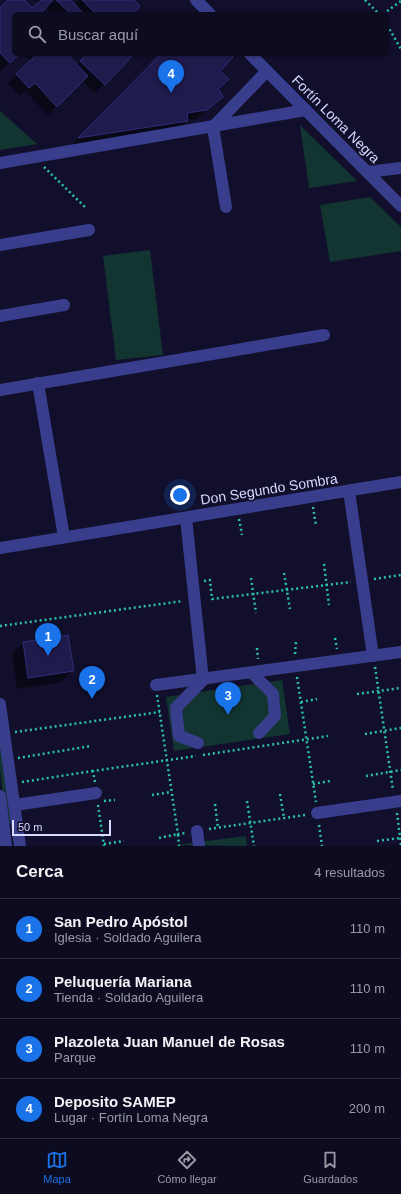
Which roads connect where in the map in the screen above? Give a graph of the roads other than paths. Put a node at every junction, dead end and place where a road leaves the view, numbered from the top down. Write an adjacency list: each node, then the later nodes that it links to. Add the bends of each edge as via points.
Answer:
1 (196, 0): 2 (street)
2 (208, 12)
3 (252, 56): 4 (street, Fortín Loma Negra)
4 (267, 71): 5 (street, Fortín Loma Negra); 6 (street)
5 (306, 110): 6 (street); 9 (street, Fortín Loma Negra)
6 (213, 127): 7 (street); 11 (street)
7 (0, 163)
8 (401, 168): 9 (street)
9 (367, 172): 10 (street, Fortín Loma Negra)
10 (401, 206)
11 (226, 207)
12 (89, 230): 13 (street)
13 (0, 245)
14 (64, 305): 15 (street)
15 (0, 316)
16 (324, 335): 17 (street)
17 (38, 384): 18 (street); 22 (street)
18 (0, 390)
19 (401, 482): 20 (street, Don Segundo Sombra)
20 (348, 491): 21 (street, Don Segundo Sombra); 25 (street)
21 (186, 518): 22 (street, Don Segundo Sombra); 27 (street)
22 (64, 537): 23 (street, Don Segundo Sombra)
23 (0, 548)
24 (401, 652): 25 (street)
25 (373, 656): 26 (street)
26 (252, 672): 27 (street); 30 (street, via 273,694 275,716)
27 (203, 680): 28 (street); 31 (street, via 176,708 179,736)
28 (156, 685)
29 (0, 710): 35 (street)
30 (259, 733)
31 (198, 743)
32 (96, 793): 35 (street)
33 (0, 796): 38 (street)
34 (398, 801): 36 (street)
35 (14, 805): 39 (street)
36 (317, 813)
37 (197, 831): 40 (street)
38 (6, 846)
39 (20, 846)
40 (199, 846)

